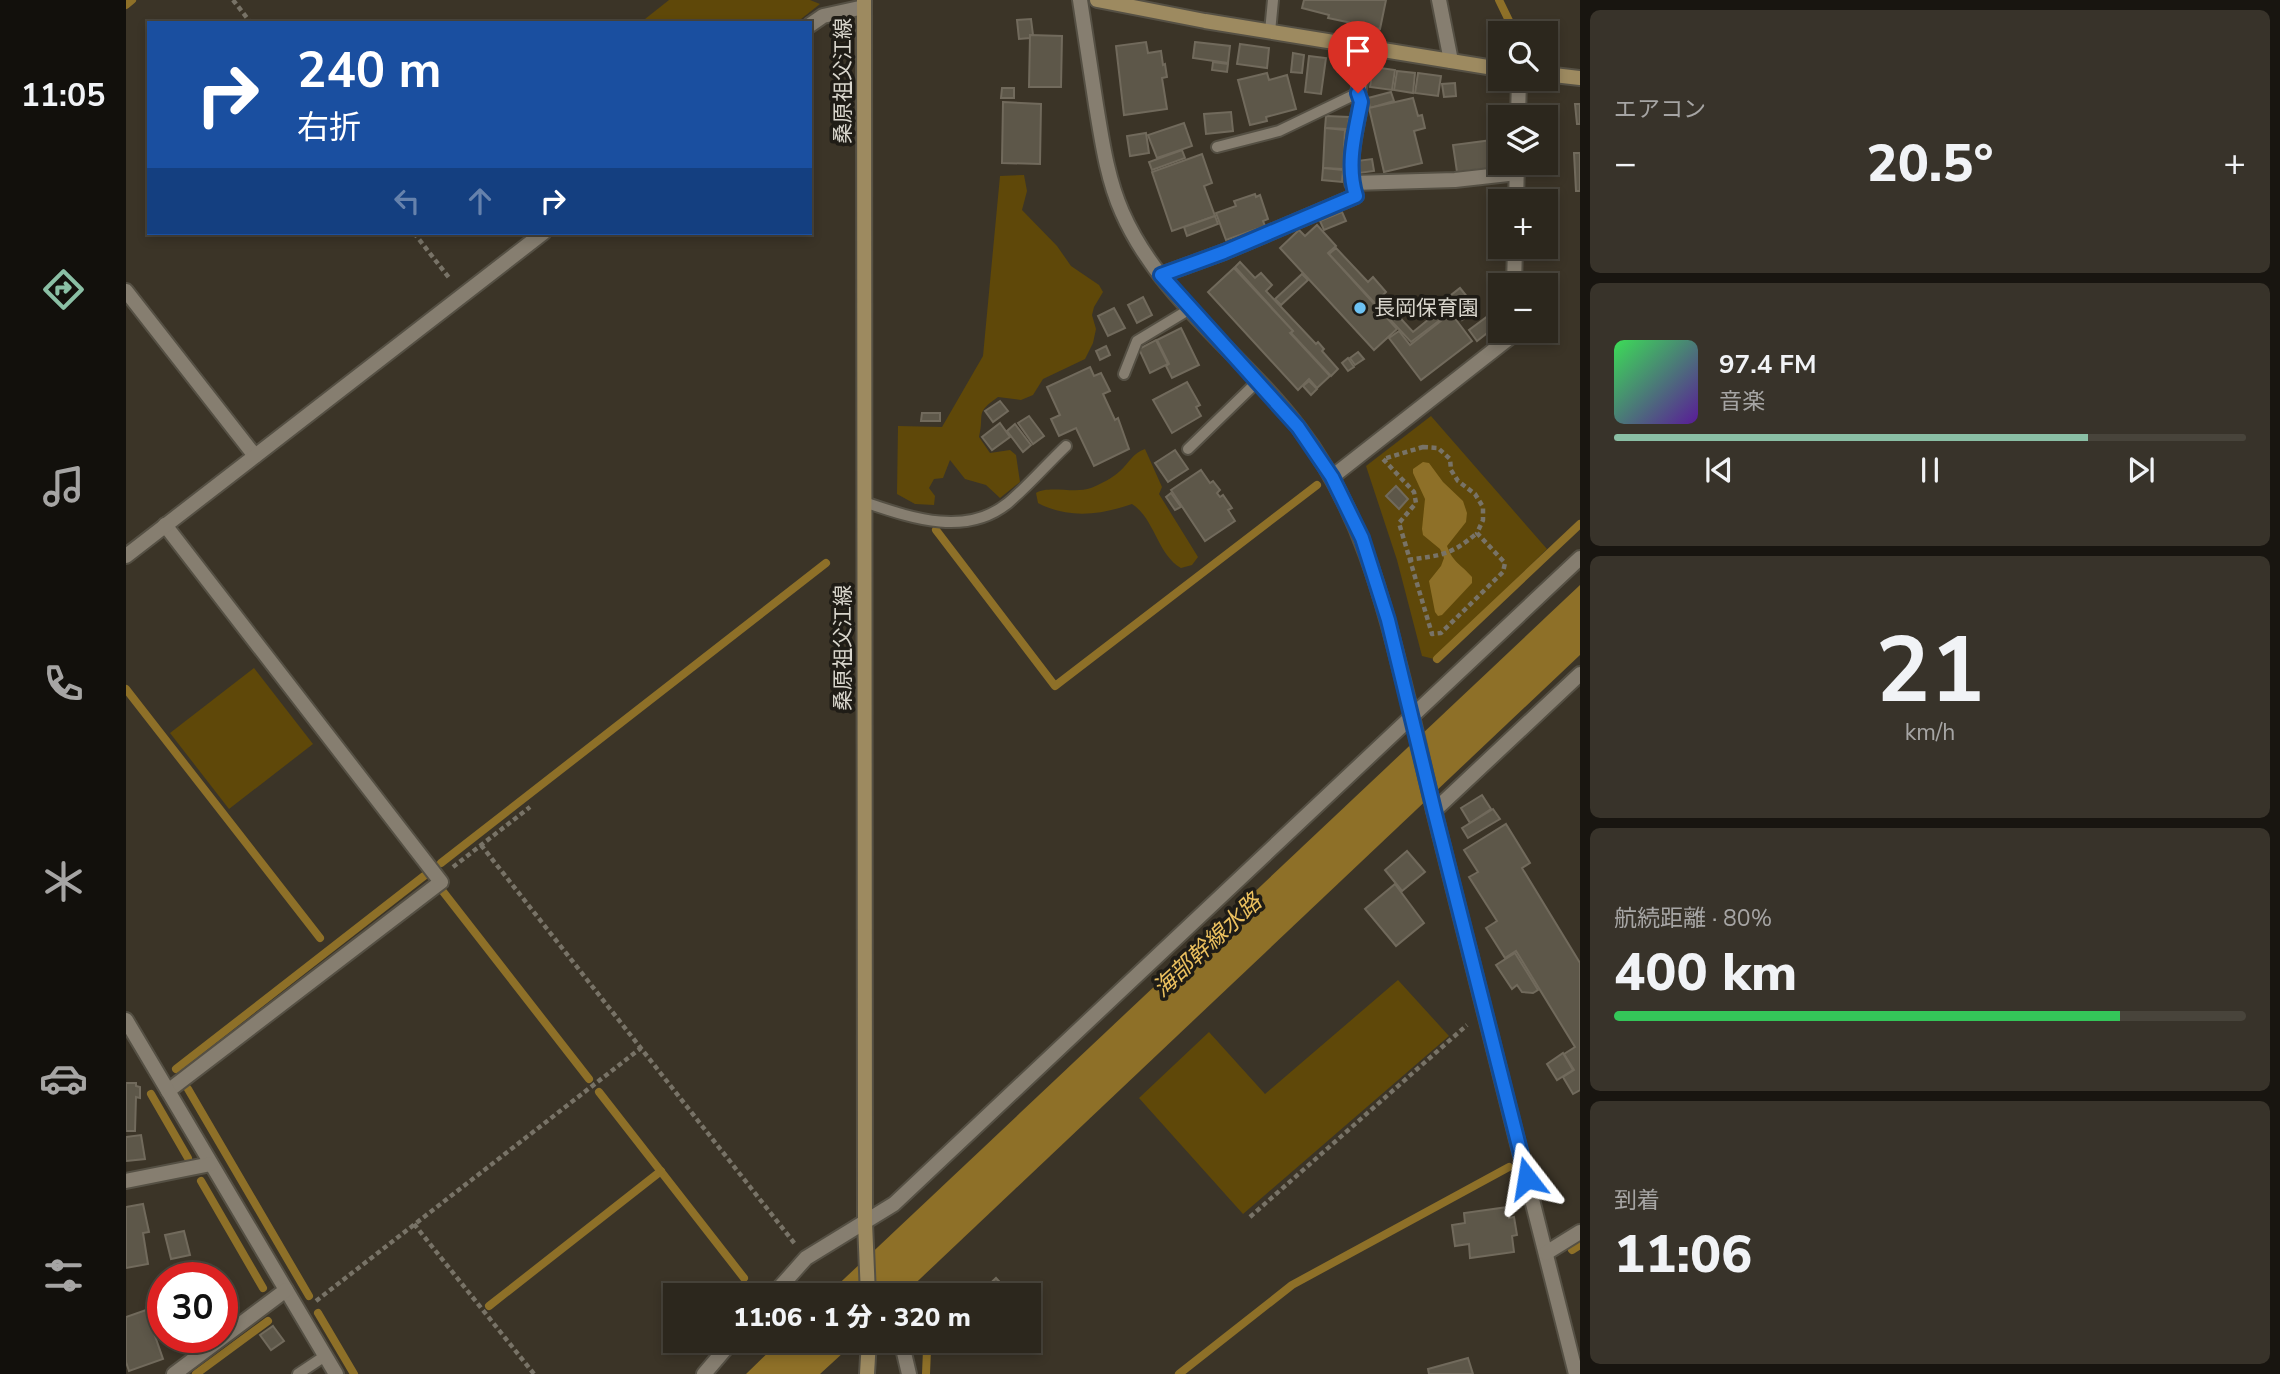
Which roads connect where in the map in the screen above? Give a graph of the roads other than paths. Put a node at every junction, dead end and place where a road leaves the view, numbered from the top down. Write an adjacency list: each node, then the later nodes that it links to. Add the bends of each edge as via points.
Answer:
1 (1080, 0): 18 (street, via 1105,162 1122,211 1141,249)
2 (1097, 0): 7 (main road)
3 (1273, 0): 7 (lane)
4 (1439, 0): 9 (street)
5 (864, 4): 6 (street, via 823,16); 28 (main road, 桑原祖父江線)
6 (812, 24)
7 (1270, 32): 8 (main road)
8 (1367, 47): 9 (main road); 13 (street)
9 (1451, 61): 10 (main road)
10 (1488, 67)
11 (1558, 75): 12 (main road)
12 (1580, 78)
13 (1358, 93): 14 (lane, via 1279,131); 16 (street, via 1361,102 1351,159)
14 (1217, 148)
15 (1488, 174): 16 (street, via 1455,180)
16 (1352, 183): 18 (street, via 1356,196)
17 (540, 235): 26 (street)
18 (1161, 275): 20 (street)
19 (126, 291): 26 (street)
20 (1190, 309): 22 (lane, via 1136,341); 23 (street)
21 (1503, 343): 27 (street)
22 (1124, 374)
23 (1257, 383): 25 (lane); 27 (street, via 1298,427)
24 (1066, 446): 28 (lane, via 1006,504 989,514 937,523)
25 (1188, 449)
26 (255, 456): 29 (street)
27 (1332, 477): 33 (street, via 1362,538)
28 (864, 502): 40 (main road, 桑原祖父江線)
29 (165, 526): 30 (street); 37 (street, via 441,882)
30 (126, 556)
31 (1580, 558): 33 (street)
32 (1580, 674): 34 (street)
33 (1412, 716): 34 (street); 40 (street, via 894,1204)
34 (1434, 806): 42 (street)
35 (126, 1020): 36 (street)
36 (133, 1044): 37 (street)
37 (168, 1091): 38 (street)
38 (211, 1164): 39 (street); 45 (street)
39 (126, 1181)
40 (865, 1223): 43 (street, via 806,1258); 44 (main road, 桑原祖父江線)
41 (1580, 1232): 42 (street)
42 (1546, 1253): 56 (street)
43 (784, 1283)
44 (867, 1283)
45 (286, 1290): 49 (street); 50 (street)
46 (722, 1353): 53 (street)
47 (868, 1353): 54 (main road)
48 (904, 1353): 55 (street)
49 (325, 1356): 51 (lane); 52 (street)
50 (174, 1374)
51 (298, 1374)
52 (336, 1374)
53 (704, 1374)
54 (867, 1374)
55 (909, 1374)
56 (1576, 1374)

